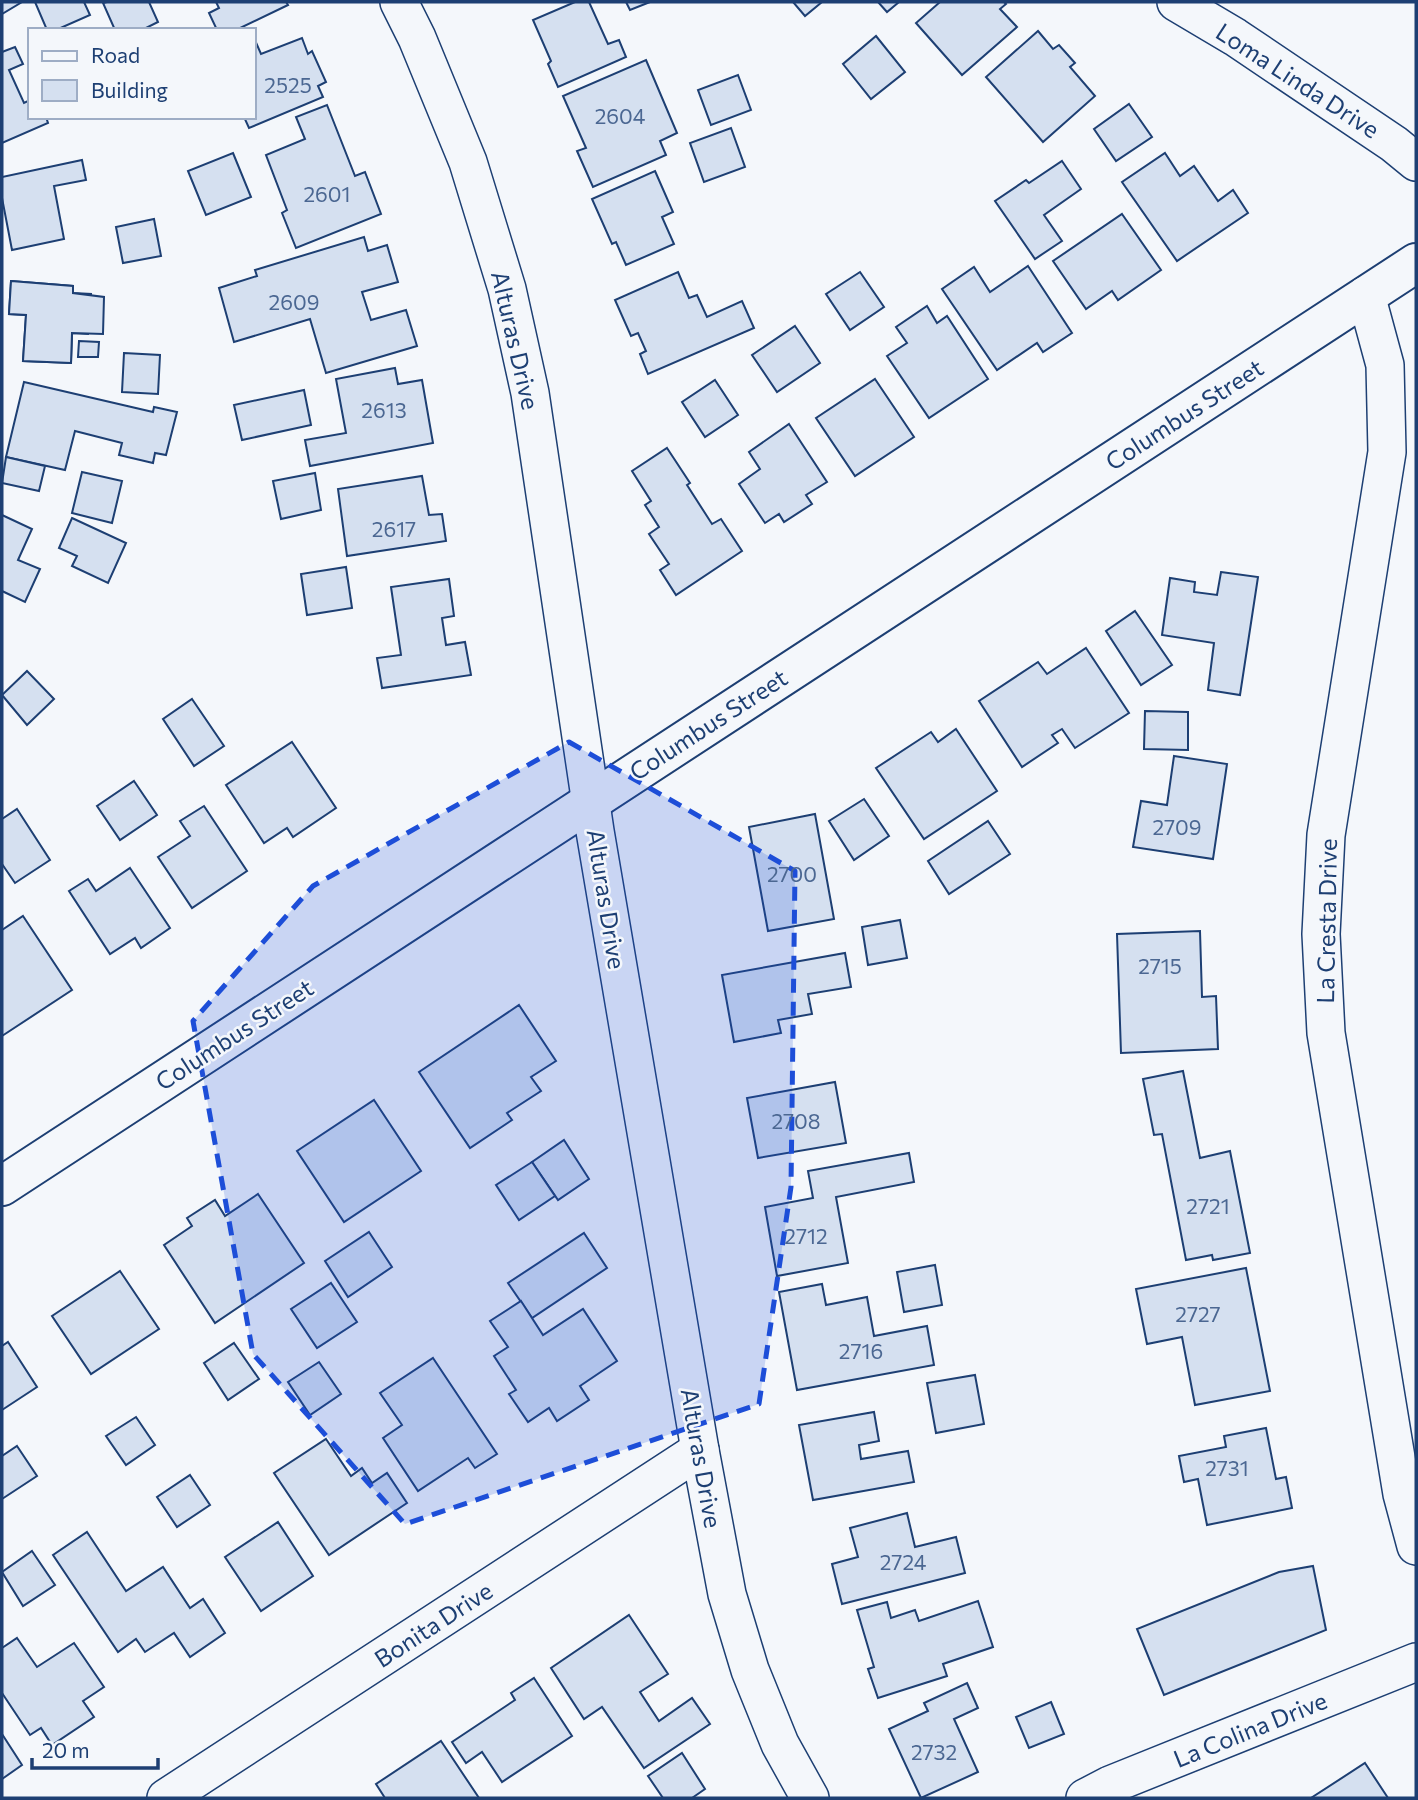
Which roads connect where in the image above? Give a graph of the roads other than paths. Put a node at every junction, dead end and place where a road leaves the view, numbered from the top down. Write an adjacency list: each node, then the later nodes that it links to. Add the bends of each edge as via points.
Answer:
1 (399, 2): 6 (street, Alturas Drive, via 468,162 507,289 539,445)
2 (1177, 2): 3 (street, Loma Linda Drive, via 1236,37)
3 (1416, 162)
4 (1416, 263): 5 (main road, Columbus Street)
5 (1366, 295): 6 (main road, Columbus Street); 9 (street, La Cresta Drive, via 1385,365 1387,452 1326,835 1321,934 1326,1033 1402,1494)
6 (591, 800): 7 (main road, Columbus Street); 8 (street, Alturas Drive)
7 (2, 1186)
8 (700, 1450): 11 (street, Bonita Drive); 12 (street, Alturas Drive, via 727,1594 750,1670 780,1744)
9 (1416, 1546)
10 (1416, 1662): 13 (street, La Colina Drive)
11 (166, 1798)
12 (810, 1798)
13 (1085, 1798)

